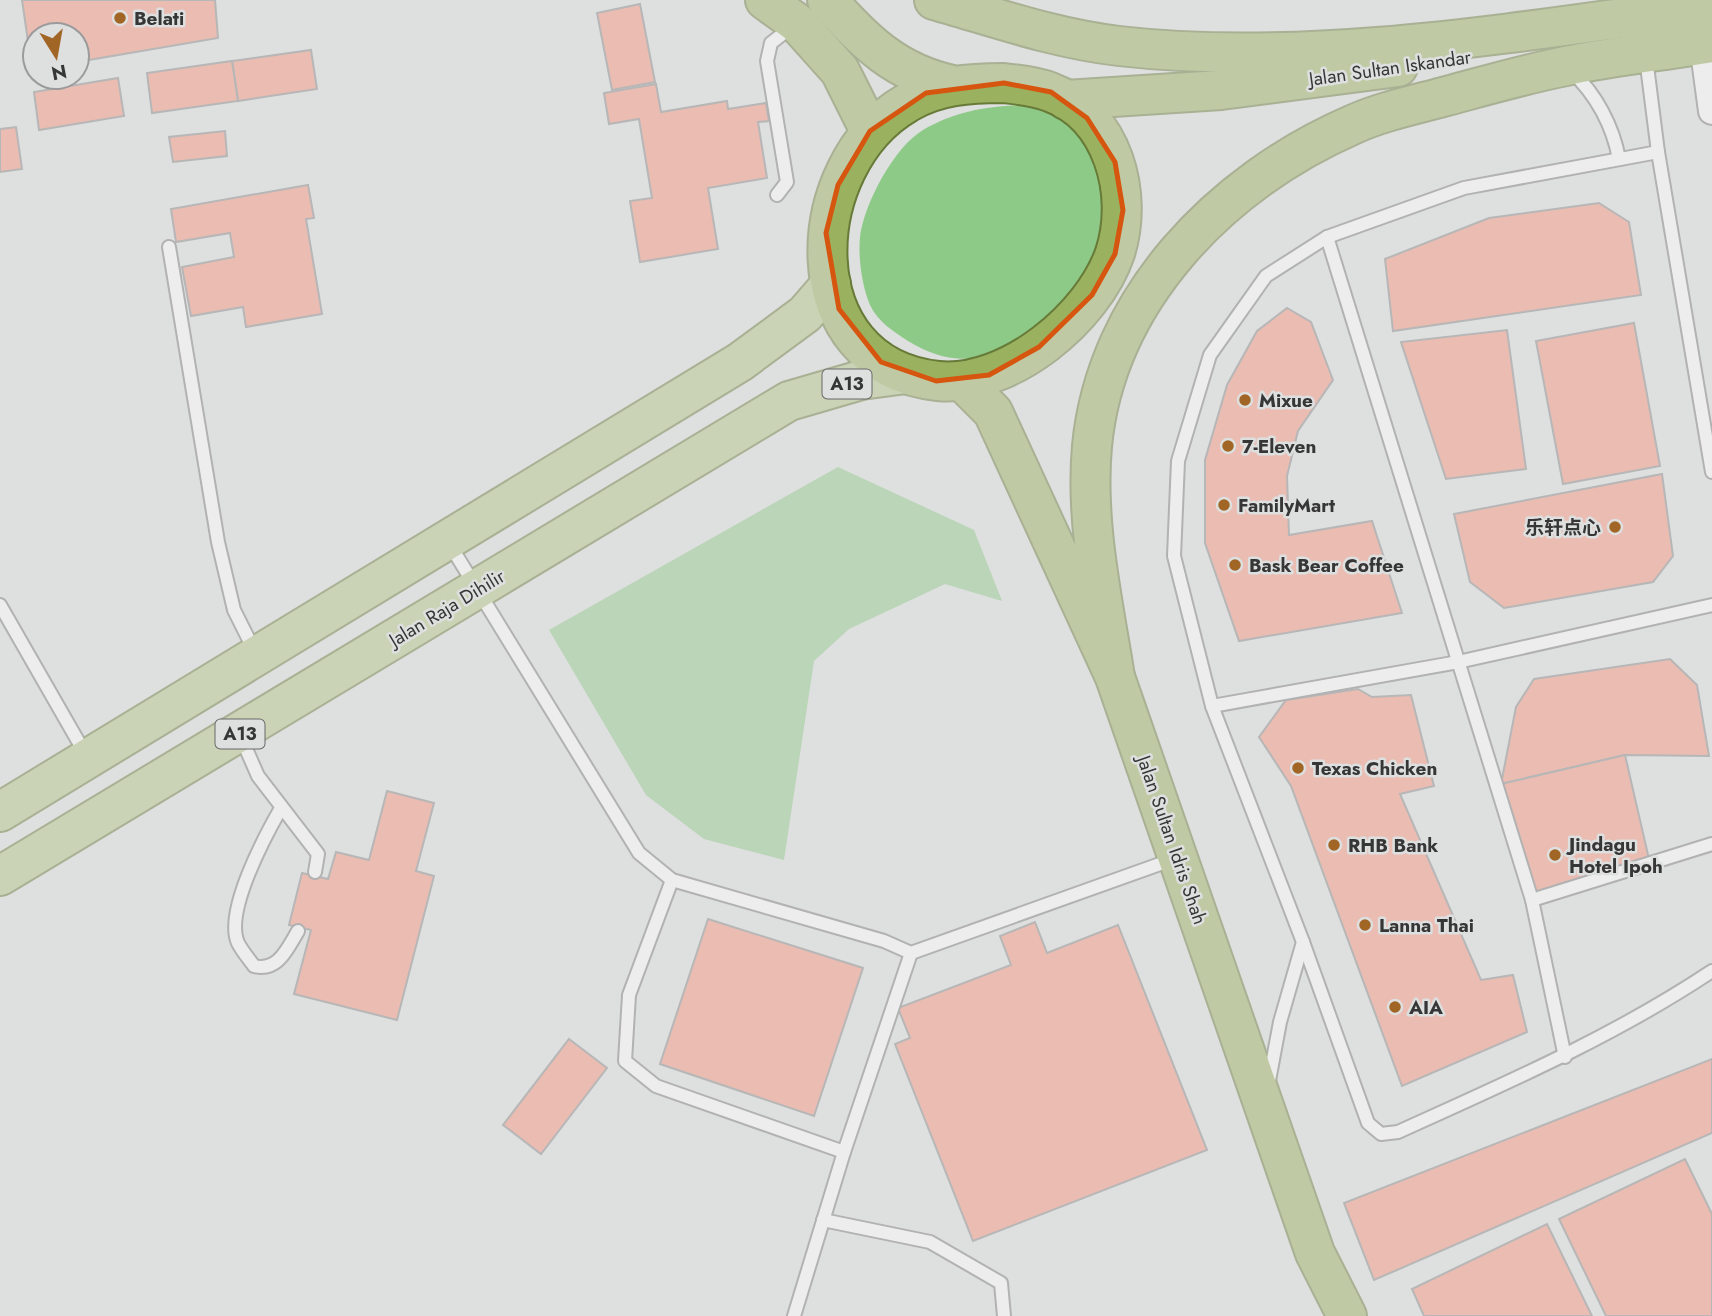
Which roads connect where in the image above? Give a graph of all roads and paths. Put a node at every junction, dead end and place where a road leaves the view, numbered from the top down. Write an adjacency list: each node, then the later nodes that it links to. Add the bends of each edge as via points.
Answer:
1 (765, 0): 4 (highway)
2 (827, 0): 8 (highway, via 888,60 925,79)
3 (934, 0): 5 (highway, via 1035,29 1117,46 1211,52 1422,43 1595,16 1688,9)
4 (797, 23): 11 (highway, via 839,71); 14 (lane, via 771,43 767,61 787,182)
5 (1710, 31): 6 (highway); 9 (highway, Jalan Sultan Iskandar, via 1152,97); 10 (street)
6 (1645, 53): 7 (highway); 12 (lane)
7 (1566, 66): 13 (lane, via 1603,111); 27 (highway, via 1416,105 1327,136 1241,191 1160,274 1113,356 1092,446 1095,545)
8 (952, 86): 9 (highway, via 1027,85); 11 (highway, via 907,102)
9 (1066, 100): 19 (highway, via 1102,137 1115,162 1123,210 1115,254 1092,295 1056,334 1012,366)
10 (1712, 105)
11 (870, 131): 17 (highway, via 848,163 831,209 827,233)
12 (1658, 152): 13 (lane); 20 (lane)
13 (1619, 159): 15 (lane, via 1464,188)
14 (777, 195)
15 (1327, 237): 26 (lane); 28 (lane, via 1266,276 1210,355 1178,461 1174,556)
16 (169, 247): 25 (lane, via 218,542 234,610)
17 (831, 284): 18 (highway, via 839,309 866,349); 21 (main road, via 805,314 740,362)
18 (906, 374): 19 (highway); 22 (main road, Jalan Raja Dihilir / A13, via 861,380 789,401)
19 (962, 381): 27 (highway, Jalan Sultan Idris Shah, via 993,412)
20 (1712, 472)
21 (446, 540): 22 (lane); 25 (main road)
22 (479, 589): 29 (main road, Jalan Raja Dihilir / A13); 37 (lane, via 639,853)
23 (0, 605): 30 (lane)
24 (1712, 605): 26 (lane)
25 (256, 656): 30 (main road)
26 (1458, 662): 28 (lane); 38 (lane)
27 (1115, 677): 34 (highway, Jalan Sultan Idris Shah)
28 (1212, 706): 40 (lane)
29 (239, 735): 31 (lane, via 258,776); 36 (main road, Jalan Raja Dihilir / A13)
30 (88, 758): 32 (main road)
31 (281, 808): 35 (lane, via 318,854); 39 (lane, via 239,900 237,942 254,966 264,968 280,961)
32 (0, 812)
33 (1712, 844): 38 (lane)
34 (1178, 858): 41 (lane); 44 (highway, Jalan Sultan Idris Shah)
35 (314, 872)
36 (0, 876)
37 (672, 880): 41 (lane, via 884,941); 45 (lane, via 629,995 625,1060 656,1086)
38 (1532, 900): 43 (lane)
39 (298, 931)
40 (1303, 942): 43 (lane, via 1368,1123 1381,1134 1398,1132); 44 (lane, via 1280,1022)
41 (911, 953): 45 (lane)
42 (1712, 971): 43 (lane, via 1656,1009)
43 (1566, 1057)
44 (1265, 1107): 47 (highway, Jalan Sultan Idris Shah, via 1315,1253)
45 (844, 1153): 46 (lane)
46 (823, 1220): 48 (lane); 49 (lane, via 930,1242 1001,1283)
47 (1339, 1302): 50 (highway)
48 (794, 1316)
49 (1004, 1316)
50 (1373, 1316)

